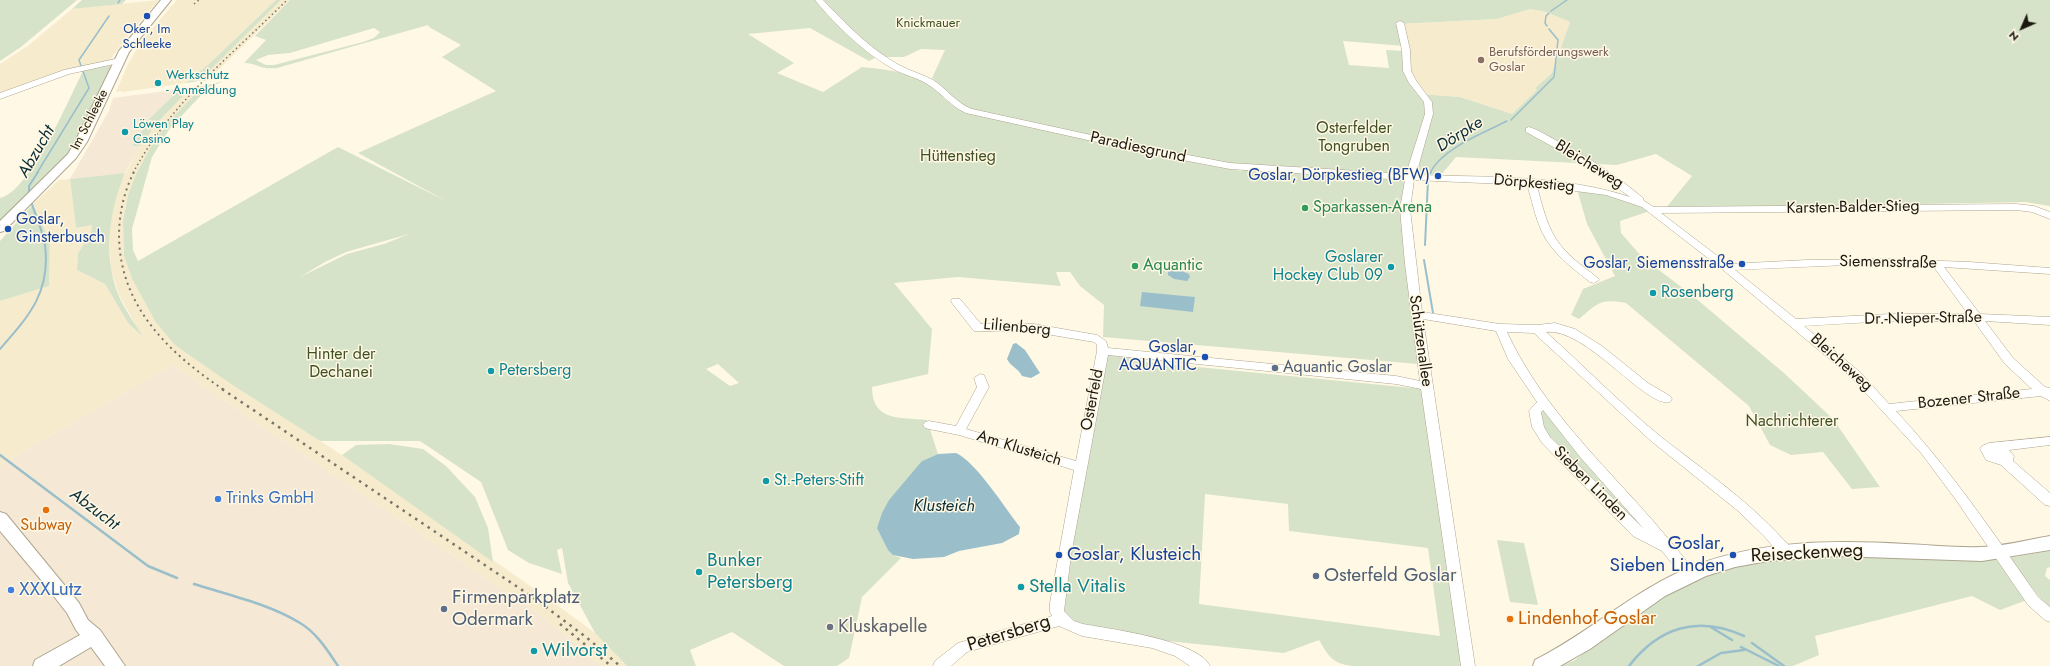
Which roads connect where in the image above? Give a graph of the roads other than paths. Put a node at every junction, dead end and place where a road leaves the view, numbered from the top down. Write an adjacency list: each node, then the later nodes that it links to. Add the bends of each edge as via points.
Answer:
1 (166, 0): 4 (main road, Im Schleeke, via 130,43)
2 (819, 0): 7 (street, Paradiesgrund, via 849,31 884,58 900,69 931,82 953,104 964,109 1230,166)
3 (1400, 23): 7 (street, Schützenallee, via 1406,50 1407,71 1428,102 1430,110)
4 (120, 60): 5 (street, via 75,70); 11 (main road, Im Schleeke, via 79,145 63,166)
5 (0, 96)
6 (1529, 130): 9 (street, Bleicheweg, via 1620,183)
7 (1410, 178): 8 (street, Dörpkestieg); 17 (street, Schützenallee, via 1406,209)
8 (1531, 182): 9 (street, Dörpkestieg, via 1607,192); 15 (street, via 1552,239 1568,260)
9 (1649, 207): 10 (street, Karsten-Balder-Stieg, via 2016,206 2034,209); 13 (street, Bleicheweg)
10 (2050, 216)
11 (0, 228)
12 (1937, 264): 13 (street, Siemensstraße, via 1814,262); 14 (street, Siemensstraße); 18 (street)
13 (1726, 267): 20 (street, Bleicheweg)
14 (2050, 271)
15 (1594, 280)
16 (956, 301): 23 (street, Lilienberg, via 978,328 1034,328 1097,338 1102,344)
17 (1416, 315): 21 (street); 25 (street, Schützenallee)
18 (1976, 317): 19 (street, Dr.-Nieper-Straße); 20 (street, Dr.-Nieper-Straße, via 1884,318); 26 (street, via 2015,369)
19 (2050, 321)
20 (1795, 323): 29 (street, Bleicheweg, via 1849,368)
21 (1500, 328): 22 (street); 28 (street, Sieben Linden, via 1514,359)
22 (1536, 330): 27 (street, via 1554,327 1571,332 1598,349 1644,386); 39 (street, via 1655,438 1742,506 1770,532)
23 (1103, 351): 25 (street, Osterfeld, via 1396,380); 33 (street, Osterfeld)
24 (980, 378): 31 (street, Am Klusteich, via 983,387)
25 (1426, 386): 48 (street, Schützenallee)
26 (2048, 393): 29 (street, Bozener Straße)
27 (1666, 399)
28 (1543, 402): 38 (street, Sieben Linden, via 1584,454); 38 (street, Sieben Linden, via 1535,411 1538,427 1546,440 1638,532)
29 (1888, 408): 37 (street, Bleicheweg, via 1945,474)
30 (929, 424): 31 (street, Am Klusteich)
31 (959, 431): 33 (street, Am Klusteich)
32 (2050, 441): 34 (street, via 2001,446 1998,449 2008,456 2005,462)
33 (1080, 467): 42 (street, Osterfeld, via 1057,603 1057,612)
34 (2050, 501)
35 (0, 519): 43 (main road, via 73,608 82,625)
36 (2043, 544): 37 (main road, Reiseckenweg)
37 (1998, 550): 39 (main road, Reiseckenweg, via 1972,554 1829,549); 41 (street, Bleicheweg, via 2033,601)
38 (1671, 551): 40 (street, Sieben Linden)
39 (1786, 552): 40 (main road, Reiseckenweg, via 1739,558)
40 (1690, 574): 49 (main road, Reiseckenweg, via 1640,601 1579,647)
41 (2050, 616)
42 (1061, 619): 46 (street, Petersberg, via 963,647); 47 (street, via 1082,630 1152,642 1180,652)
43 (95, 638): 44 (main road, via 58,661); 45 (main road)
44 (42, 666)
45 (116, 666)
46 (940, 666)
47 (1203, 666)
48 (1468, 666)
49 (1542, 666)

